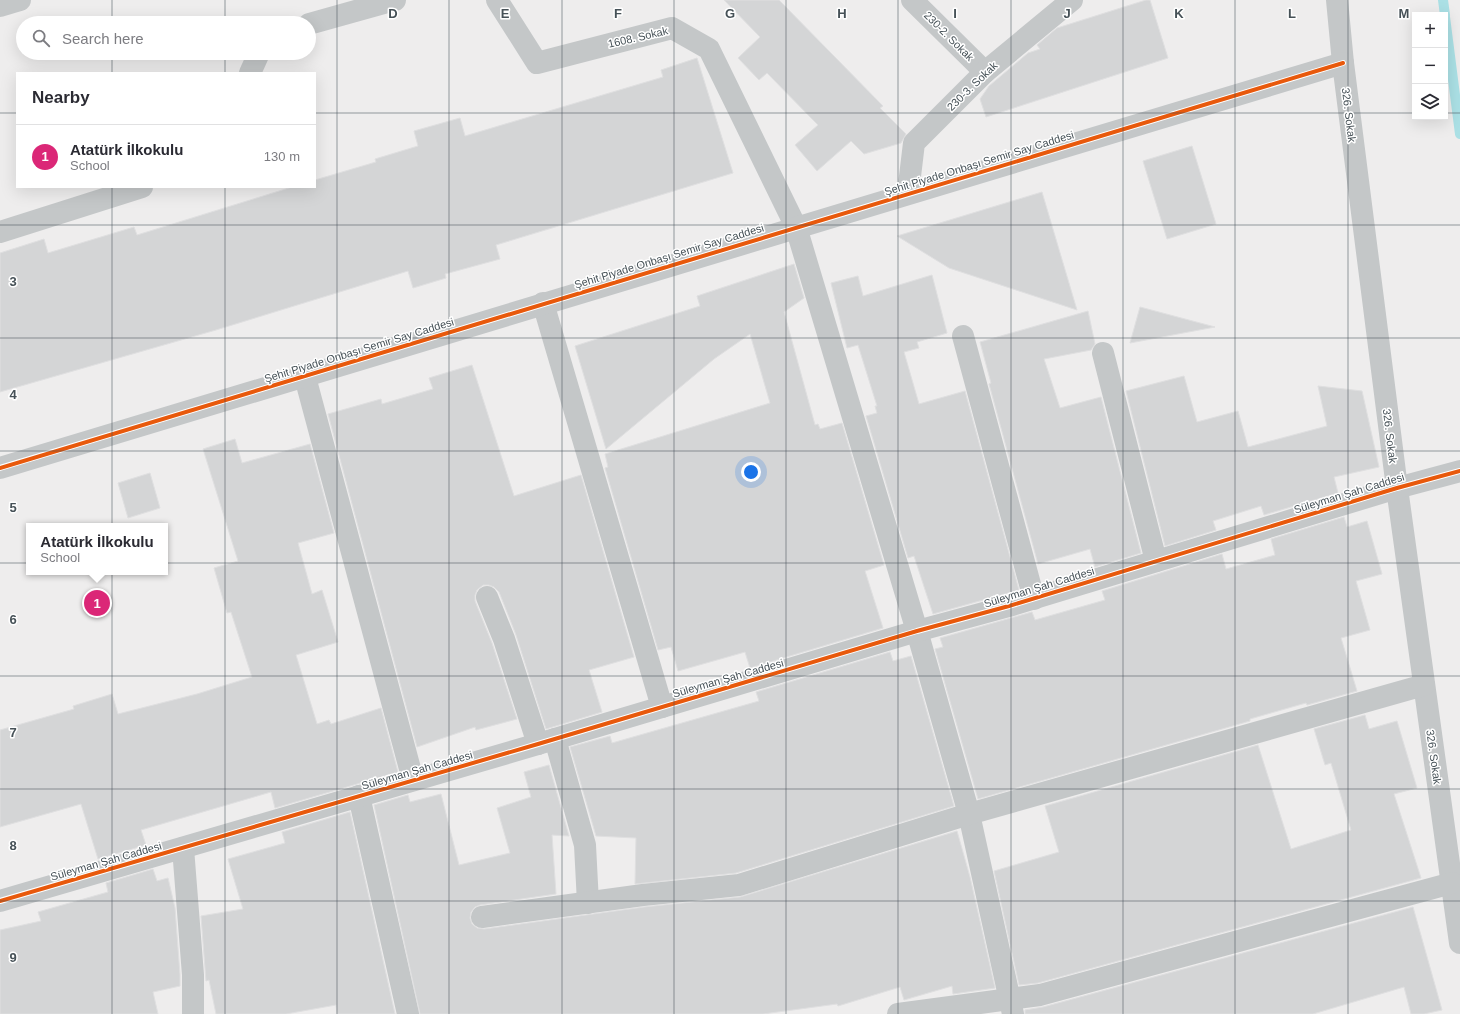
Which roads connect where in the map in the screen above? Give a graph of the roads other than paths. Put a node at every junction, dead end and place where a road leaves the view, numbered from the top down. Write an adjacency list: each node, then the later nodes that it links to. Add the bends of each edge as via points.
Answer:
1 (20, 0): 7 (street)
2 (396, 0): 8 (street)
3 (496, 0): 15 (street, 1608. Sokak, via 537,63 672,28 709,49)
4 (912, 0): 12 (street, 230-2. Sokak)
5 (1072, 0): 12 (street, 230-3. Sokak)
6 (1337, 0): 10 (street, 326. Sokak)
7 (0, 6)
8 (316, 22)
9 (256, 60): 11 (street)
10 (1343, 63): 14 (street, Şehit Piyade Onbaşı Semir Say Caddesi); 23 (street, 326. Sokak)
11 (250, 72)
12 (985, 72): 14 (street, 230-3. Sokak, via 914,143)
13 (139, 188): 16 (street)
14 (908, 193): 15 (street, Şehit Piyade Onbaşı Semir Say Caddesi)
15 (796, 227): 17 (street, Şehit Piyade Onbaşı Semir Say Caddesi); 27 (street)
16 (0, 232)
17 (543, 303): 20 (street, Şehit Piyade Onbaşı Semir Say Caddesi); 29 (street)
18 (963, 336): 26 (street)
19 (1103, 353): 24 (street)
20 (305, 377): 21 (street, Şehit Piyade Onbaşı Semir Say Caddesi); 31 (street)
21 (0, 468)
22 (1460, 471): 23 (street, Süleyman Şah Caddesi)
23 (1397, 488): 24 (street, Süleyman Şah Caddesi); 28 (street, 326. Sokak)
24 (1156, 561): 26 (street, Süleyman Şah Caddesi)
25 (487, 597): 30 (street)
26 (1034, 599): 27 (street, Süleyman Şah Caddesi)
27 (917, 631): 29 (street, Süleyman Şah Caddesi); 33 (street)
28 (1424, 685): 33 (street); 35 (street, 326. Sokak)
29 (662, 706): 30 (street, Süleyman Şah Caddesi)
30 (546, 742): 31 (street, Süleyman Şah Caddesi); 37 (street, via 585,845)
31 (413, 780): 32 (street, Süleyman Şah Caddesi)
32 (359, 796): 34 (street, Süleyman Şah Caddesi); 42 (street)
33 (970, 814): 37 (street, via 739,885); 40 (street)
34 (183, 848): 36 (street, Süleyman Şah Caddesi); 41 (street, via 193,975)
35 (1452, 883): 39 (street, 326. Sokak); 40 (street, via 1040,995)
36 (0, 901)
37 (588, 903): 38 (street)
38 (482, 917)
39 (1460, 943)
40 (1012, 1006): 43 (street)
41 (193, 1014)
42 (408, 1014)
43 (898, 1014)

